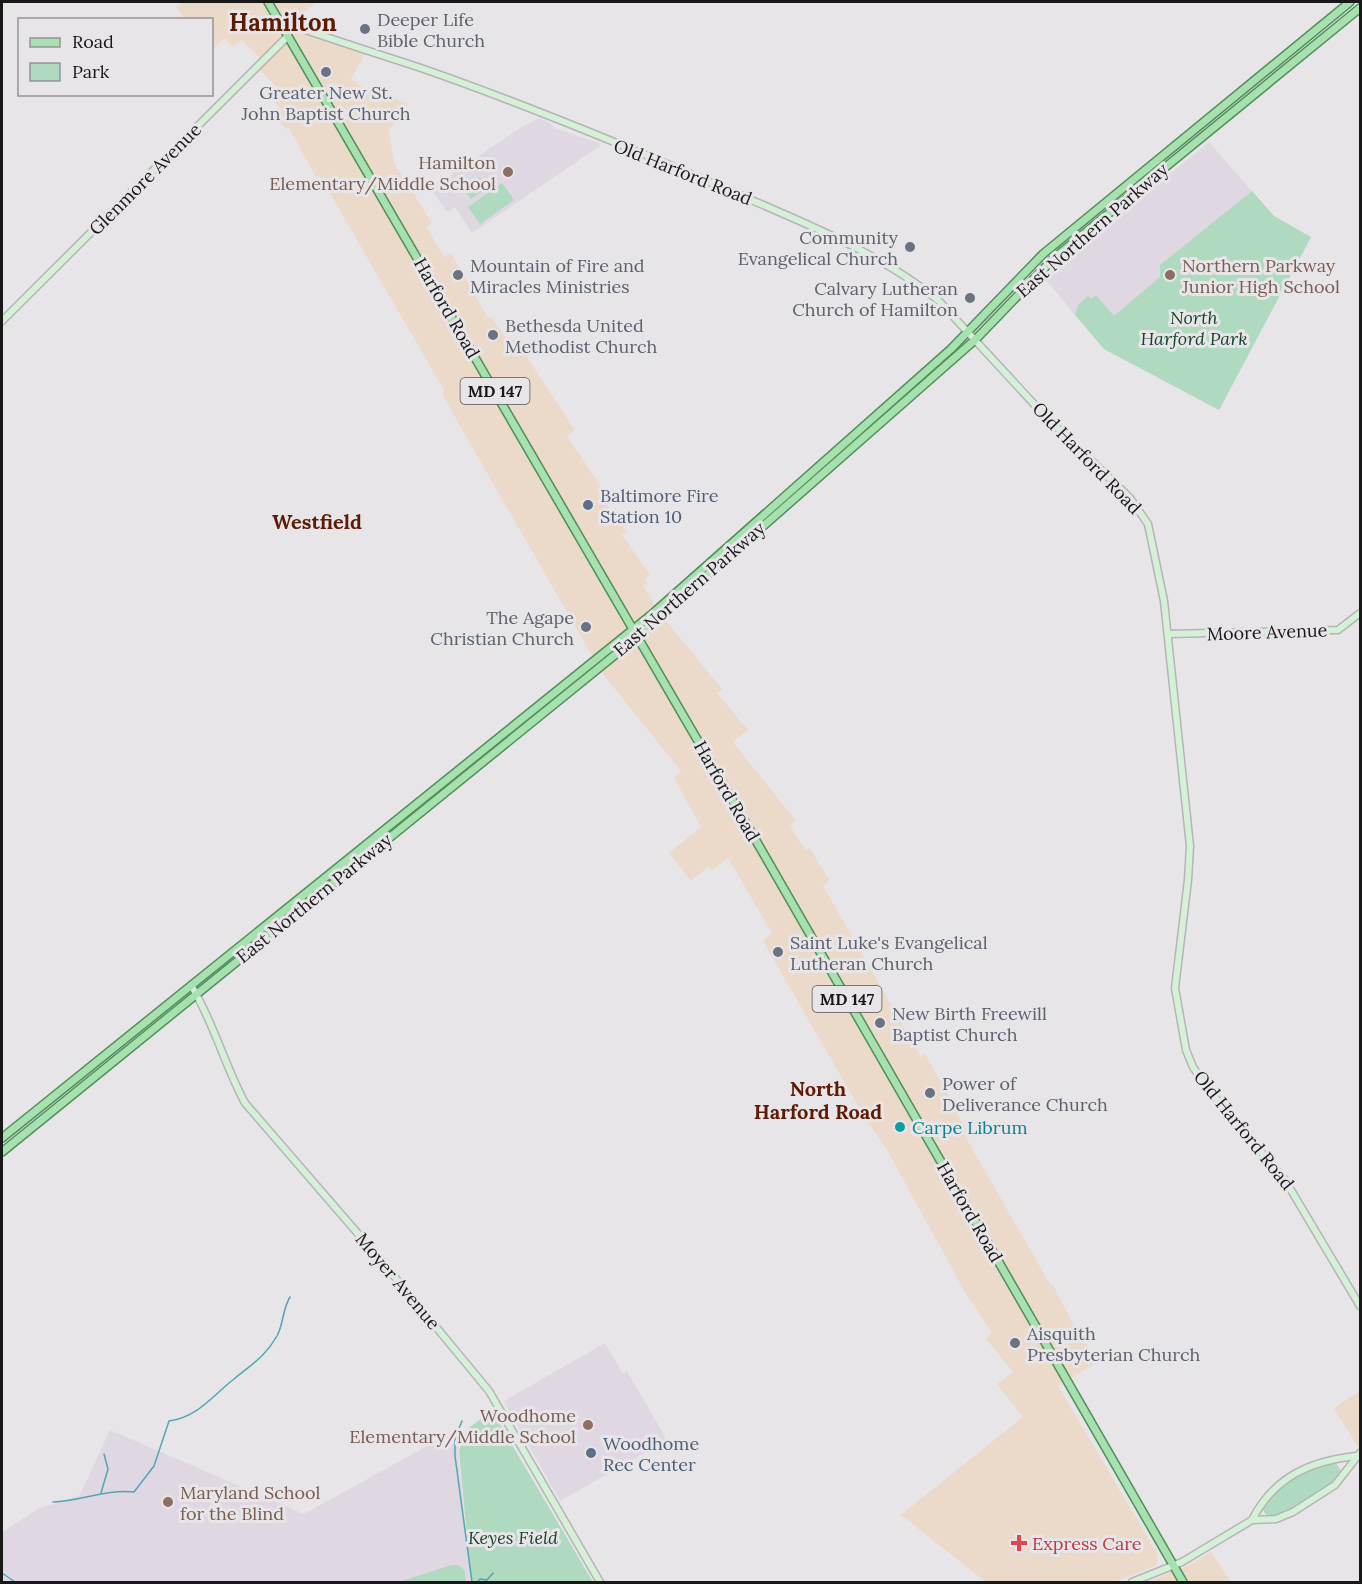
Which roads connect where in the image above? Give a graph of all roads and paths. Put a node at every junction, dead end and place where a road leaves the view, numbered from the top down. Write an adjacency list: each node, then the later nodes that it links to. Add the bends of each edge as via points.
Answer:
1 (268, 2): 4 (main road, Harford Road / MD 147)
2 (1350, 2): 7 (main road, East Northern Parkway, via 1054,244)
3 (1360, 8): 8 (main road, East Northern Parkway, via 1050,262)
4 (282, 26): 5 (main road, Harford Road / MD 147); 7 (street, Old Harford Road, via 288,24 485,92 805,223 921,285)
5 (288, 36): 6 (street, Glenmore Avenue); 12 (main road, Harford Road / MD 147)
6 (2, 321)
7 (969, 332): 8 (street, Old Harford Road); 9 (main road, East Northern Parkway)
8 (976, 339): 10 (main road, East Northern Parkway); 13 (street, Old Harford Road, via 1045,416 1143,514 1156,555)
9 (896, 398): 10 (main road); 12 (main road, East Northern Parkway)
10 (901, 404): 12 (main road, East Northern Parkway)
11 (1360, 613): 13 (street, Moore Avenue, via 1338,630)
12 (635, 633): 14 (main road, East Northern Parkway); 22 (main road, Harford Road / MD 147)
13 (1168, 634): 19 (street, Old Harford Road, via 1190,846 1175,988 1186,1050 1202,1081 1295,1194)
14 (534, 715): 15 (main road, East Northern Parkway); 16 (main road, East Northern Parkway)
15 (191, 985): 16 (street, Moyer Avenue); 17 (main road, East Northern Parkway)
16 (196, 993): 18 (main road, East Northern Parkway); 23 (street, Moyer Avenue, via 245,1102 495,1400)
17 (2, 1138)
18 (2, 1152)
19 (1360, 1306)
20 (1358, 1454): 21 (street, via 1335,1485 1293,1512 1276,1519); 21 (street, via 1323,1460 1302,1471 1266,1494)
21 (1252, 1520): 22 (street)
22 (1173, 1566): 24 (street); 25 (main road, Harford Road / MD 147)
23 (600, 1582)
24 (1132, 1582)
25 (1183, 1582)

